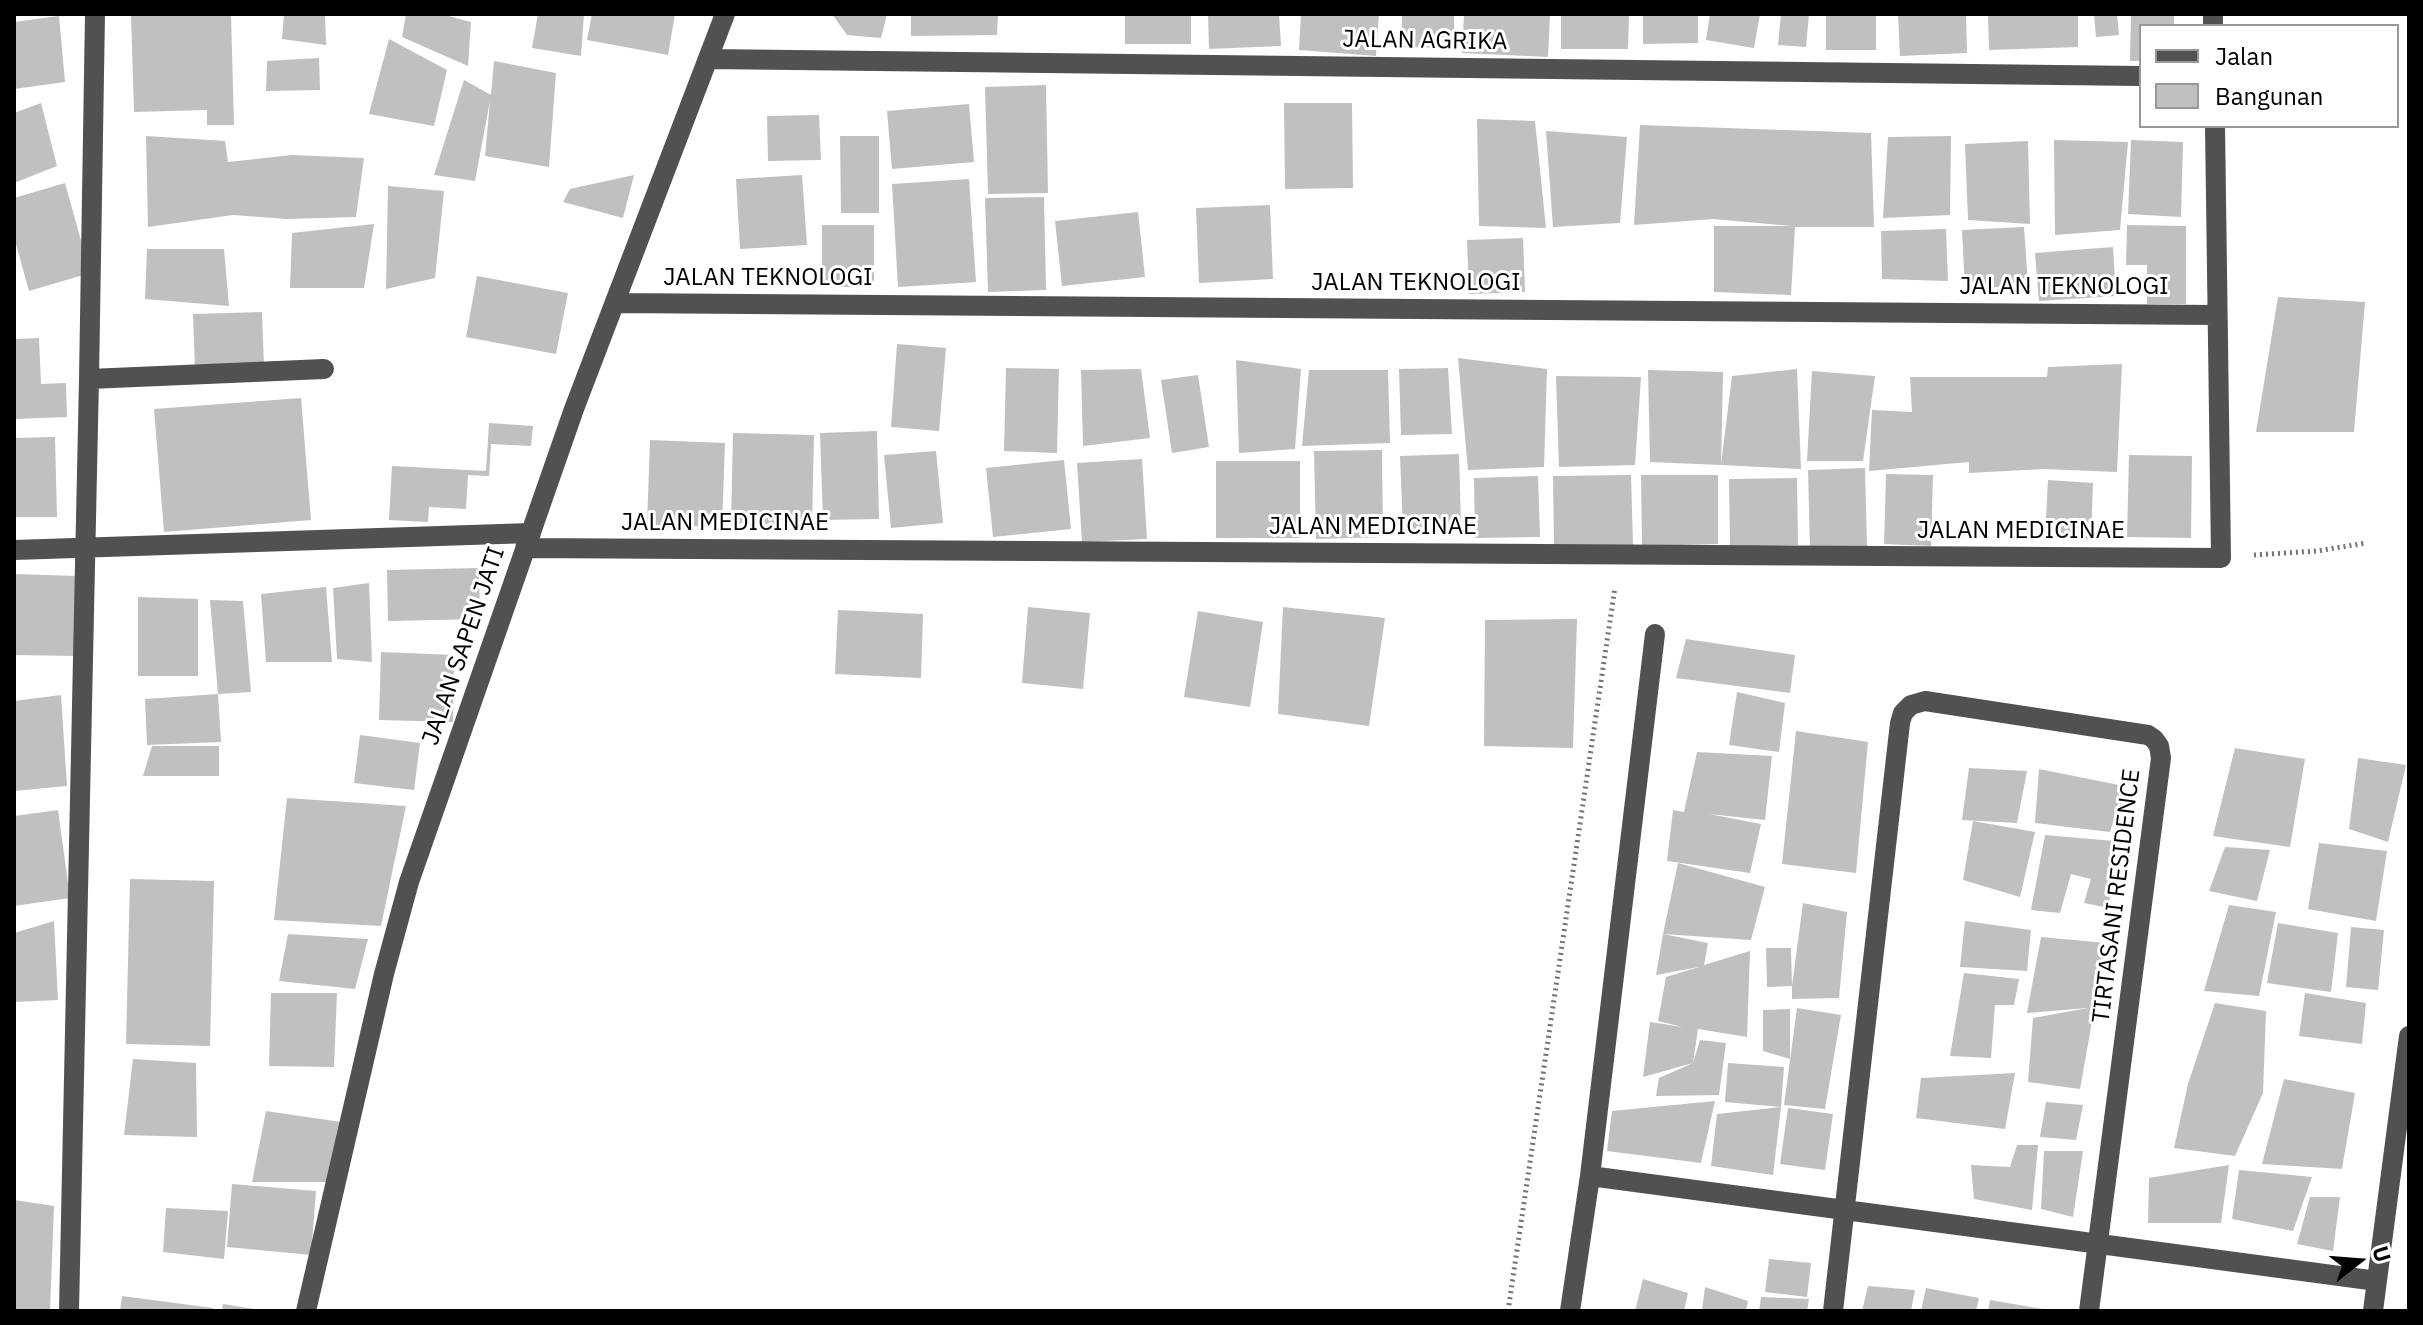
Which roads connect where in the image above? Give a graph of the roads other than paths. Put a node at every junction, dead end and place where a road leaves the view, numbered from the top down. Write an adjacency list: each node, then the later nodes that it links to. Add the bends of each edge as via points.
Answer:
1 (95, 14): 9 (street)
2 (725, 14): 3 (street, JALAN SAPEN JATI)
3 (708, 59): 4 (street, JALAN AGRIKA); 6 (street, JALAN SAPEN JATI)
4 (2139, 76)
5 (2215, 128): 7 (street)
6 (615, 303): 7 (street, JALAN TEKNOLOGI); 10 (street, JALAN SAPEN JATI)
7 (2217, 315): 10 (street, JALAN MEDICINAE, via 2221,558)
8 (324, 369): 9 (street)
9 (89, 379): 11 (street)
10 (528, 540): 11 (street, JALAN MEDICINAE); 20 (street, JALAN SAPEN JATI, via 409,882)
11 (86, 548): 12 (street, JALAN MEDICINAE); 19 (street)
12 (14, 550)
13 (1655, 634): 15 (street)
14 (2409, 1036): 18 (street)
15 (1590, 1176): 16 (street); 21 (street)
16 (1845, 1210): 17 (street); 17 (street, TIRTASANI RESIDENCE, via 1900,723 1911,705 1925,701 2148,735 2159,746); 22 (street, TIRTASANI RESIDENCE)
17 (2097, 1242): 18 (street); 23 (street, TIRTASANI RESIDENCE)
18 (2377, 1281): 24 (street); 25 (street)
19 (69, 1311)
20 (306, 1311)
21 (1570, 1311)
22 (1833, 1311)
23 (2089, 1311)
24 (2373, 1311)
25 (2388, 1311)

